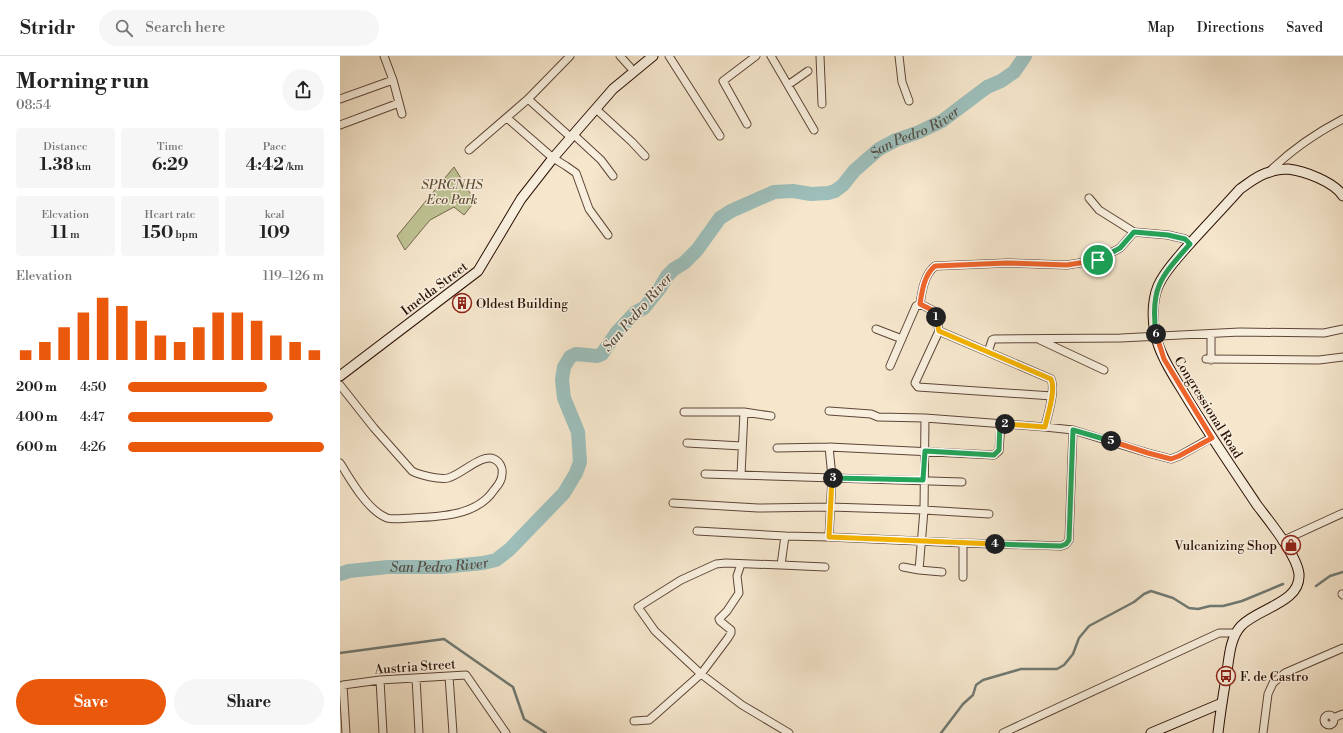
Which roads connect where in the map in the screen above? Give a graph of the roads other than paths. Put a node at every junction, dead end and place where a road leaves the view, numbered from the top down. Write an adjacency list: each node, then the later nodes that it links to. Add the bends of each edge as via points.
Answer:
1 (384, 56): 12 (street)
2 (570, 56): 15 (street)
3 (620, 56): 10 (street)
4 (653, 56): 19 (main road, Imelda Street, via 613,89)
5 (669, 56): 27 (street)
6 (756, 56): 23 (street, via 723,81)
7 (771, 56): 13 (street)
8 (820, 56): 18 (street)
9 (899, 56): 16 (street, via 902,82)
10 (630, 67)
11 (808, 71): 13 (street)
12 (393, 80): 14 (street); 17 (street)
13 (788, 85): 25 (street)
14 (340, 99)
15 (528, 99): 21 (street); 26 (street)
16 (910, 102)
17 (399, 103): 20 (street); 24 (street)
18 (822, 104)
19 (596, 109): 26 (main road, Imelda Street); 29 (street)
20 (402, 114)
21 (508, 118): 28 (street); 30 (street)
22 (1343, 119): 31 (street, via 1319,132 1280,160)
23 (747, 124)
24 (340, 125)
25 (814, 130)
26 (570, 134): 30 (main road, Imelda Street); 32 (street, via 602,160)
27 (720, 136)
28 (470, 150)
29 (645, 156)
30 (553, 158): 36 (street, via 576,173 590,209); 50 (main road, Imelda Street, via 521,199 478,271)
31 (1268, 172): 33 (main road, Congressional Road, via 1287,169 1307,174 1326,182); 37 (main road, Congressional Road, via 1240,189)
32 (613, 176)
33 (1343, 196)
34 (1089, 198): 35 (street, via 1099,210)
35 (1134, 232): 37 (street, via 1168,235 1185,239); 38 (street, via 1120,248 1098,260 1067,265 1007,263 935,266 930,270 926,280)
36 (608, 235)
37 (1190, 244): 43 (main road, Congressional Road, via 1159,284 1154,301)
38 (920, 304): 41 (street, via 936,314); 44 (street, via 916,306)
39 (876, 329): 44 (street)
40 (1343, 329): 42 (street, via 1324,333)
41 (939, 331): 46 (street); 52 (street, via 915,383 918,387)
42 (1211, 334): 43 (street); 47 (street, via 1209,359 1319,360)
43 (1156, 336): 45 (street); 61 (main road, Congressional Road, via 1164,359)
44 (902, 339): 48 (street)
45 (1036, 339): 46 (street, via 992,339); 49 (street)
46 (988, 352): 52 (street, via 1051,379)
47 (1343, 357)
48 (890, 366)
49 (1104, 370)
50 (340, 376)
51 (340, 385): 67 (street, via 412,471 448,478 476,462 490,458 495,459 503,471 502,480 491,495 473,508 438,517 387,518 371,508)
52 (1052, 396): 59 (street)
53 (829, 411): 57 (street, via 872,414 878,417)
54 (684, 412): 55 (street)
55 (744, 412): 56 (street); 63 (street)
56 (771, 416)
57 (925, 418): 58 (street); 66 (street)
58 (1000, 423): 59 (street); 66 (street, via 999,450 994,455)
59 (1045, 427): 60 (street)
60 (1073, 430): 61 (street, via 1171,459); 83 (street, via 1069,540 1066,544 1061,546)
61 (1212, 438): 81 (main road, Congressional Road)
62 (687, 443): 63 (street)
63 (742, 446): 69 (street)
64 (829, 447): 65 (street); 66 (street); 70 (street)
65 (777, 448)
66 (925, 451): 71 (street)
67 (340, 463)
68 (706, 474): 69 (street)
69 (741, 475): 70 (street)
70 (832, 478): 71 (street); 74 (street)
71 (923, 480): 72 (street); 75 (street)
72 (962, 482)
73 (673, 502): 74 (street, via 758,508)
74 (830, 507): 75 (street); 80 (street)
75 (924, 510): 77 (street); 82 (street)
76 (1343, 512): 81 (street)
77 (989, 514)
78 (697, 531): 79 (street)
79 (785, 536): 80 (street); 85 (street)
80 (829, 537): 82 (street)
81 (1282, 541): 91 (main road, Congressional Road, via 1297,566 1299,578 1296,588 1286,599 1251,617)
82 (921, 542): 83 (street); 88 (street)
83 (963, 543): 90 (street)
84 (741, 564): 85 (street); 93 (street, via 737,576 739,593 719,619 732,633); 93 (street, via 716,564 681,580 638,607 655,631)
85 (781, 565): 86 (street)
86 (825, 567)
87 (903, 567): 88 (street)
88 (919, 570): 89 (street)
89 (942, 572)
90 (963, 577)
91 (1236, 633): 97 (main road, Congressional Road, via 1228,661); 107 (street, via 1219,633)
92 (1343, 648): 110 (street, via 1285,673 1273,683 1268,694)
93 (701, 674): 100 (street, via 649,720); 106 (street, via 742,705)
94 (449, 676): 95 (street, Austria Street); 104 (street); 105 (street, Austria Street, via 466,675)
95 (416, 678): 96 (street, Austria Street); 103 (street)
96 (380, 680): 101 (street, Austria Street, via 344,685); 102 (street)
97 (1222, 703): 108 (main road); 109 (main road, Congressional Road)
98 (1343, 714): 99 (street)
99 (1333, 718)
100 (634, 721)
101 (346, 733)
102 (383, 733)
103 (419, 733)
104 (453, 733)
105 (506, 733)
106 (789, 733)
107 (1003, 733)
108 (1151, 733)
109 (1218, 733)
110 (1263, 733)

